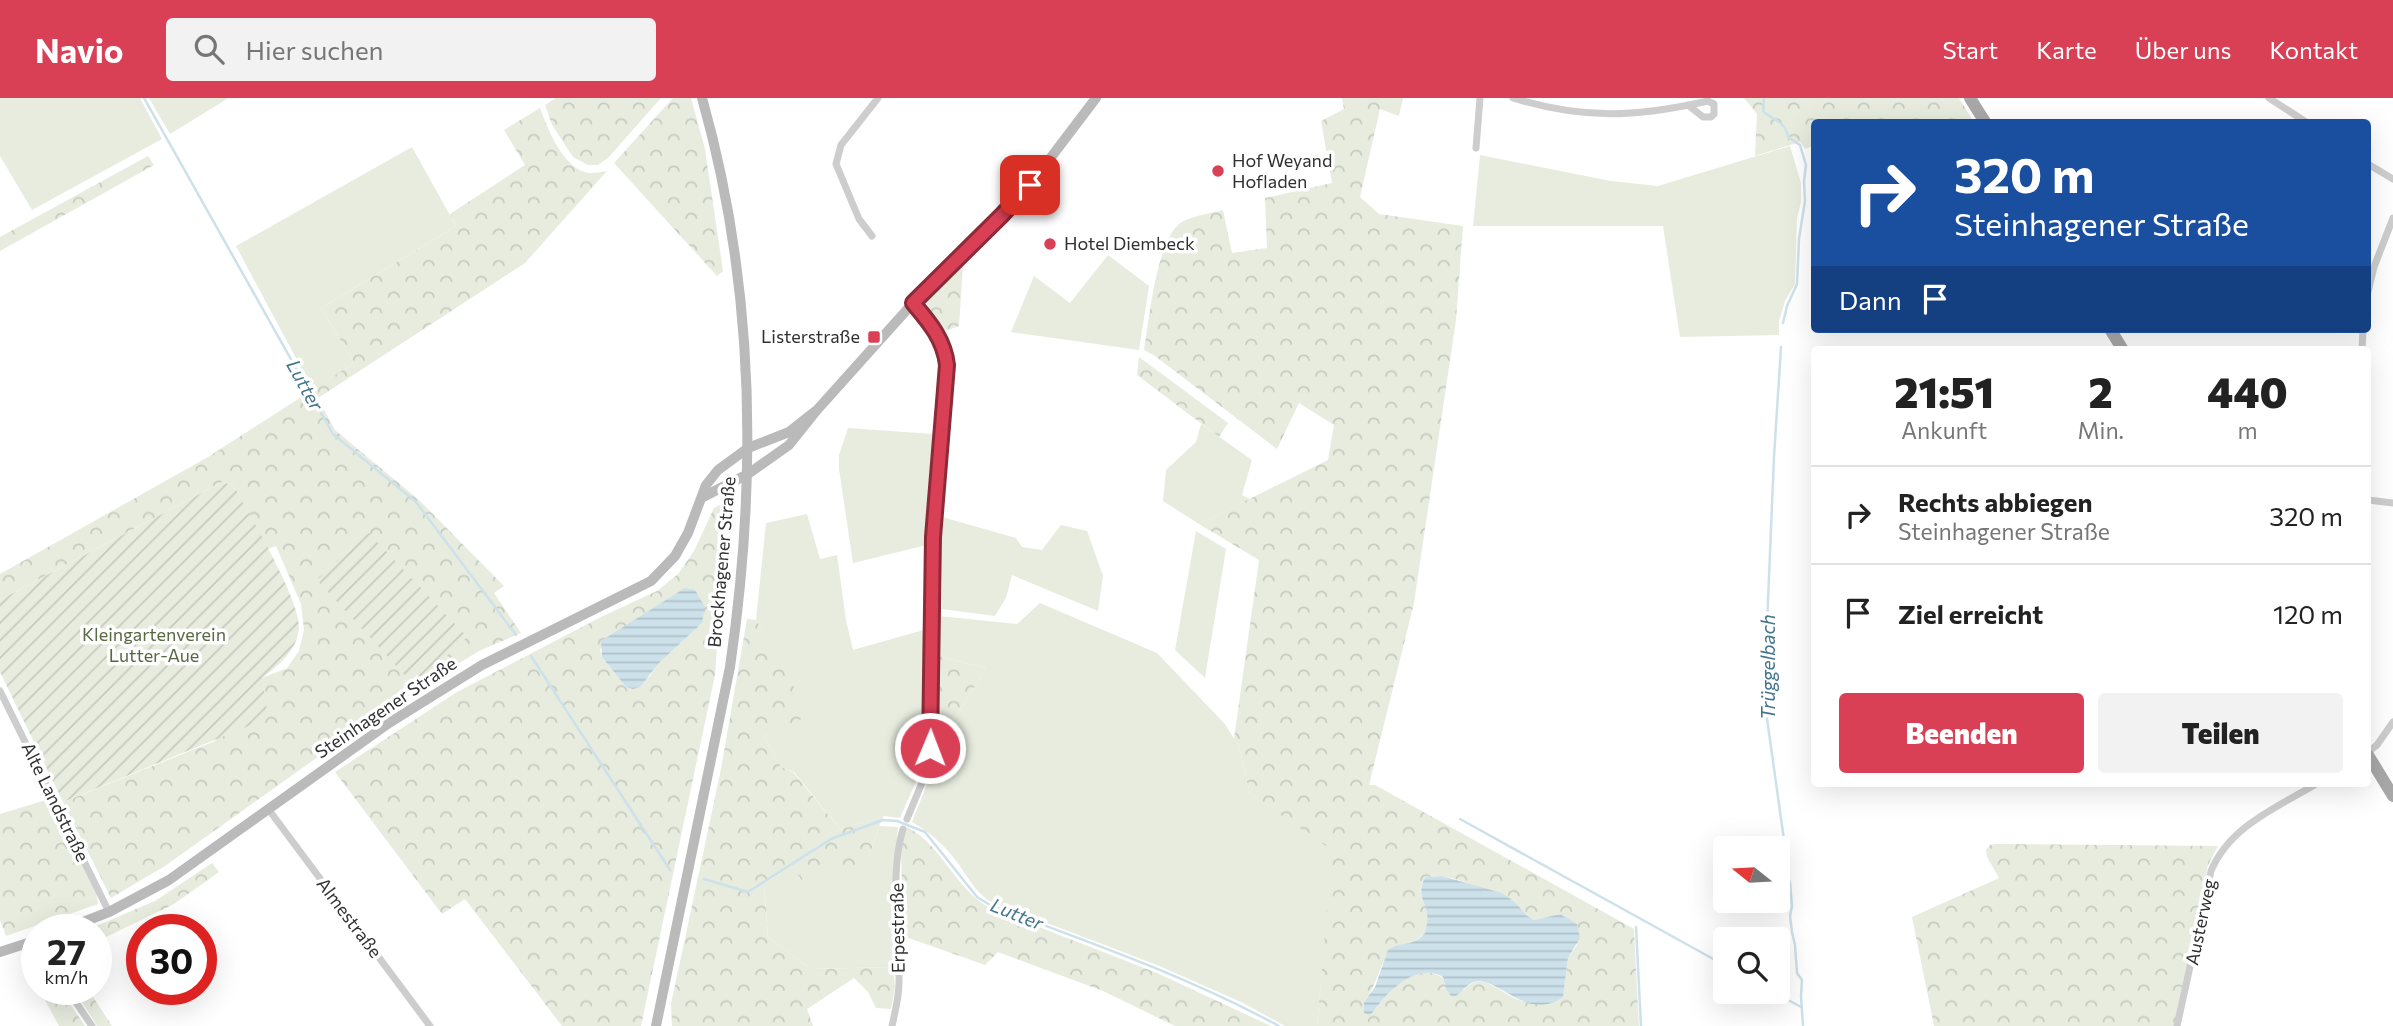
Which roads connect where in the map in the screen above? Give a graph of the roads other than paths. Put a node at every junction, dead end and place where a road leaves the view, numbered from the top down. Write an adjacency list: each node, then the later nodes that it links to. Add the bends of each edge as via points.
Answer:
1 (702, 98): 19 (main road, Brockhagener Straße, via 736,268)
2 (878, 98): 15 (street, via 841,145 836,164 859,219)
3 (1096, 98): 17 (main road, Steinhagener Straße, via 1030,185)
4 (1480, 98): 11 (street)
5 (1513, 98): 8 (street, via 1592,115)
6 (1970, 98): 9 (main road)
7 (2269, 98): 10 (street)
8 (1688, 105)
9 (1983, 119)
10 (2301, 119)
11 (1476, 148)
12 (2371, 166): 13 (street)
13 (2393, 179)
14 (2393, 218): 16 (street)
15 (872, 236)
16 (2371, 280)
17 (913, 303): 18 (main road, Steinhagener Straße); 31 (street, via 939,338 947,365 933,537 930,748 926,773)
18 (817, 410): 19 (main road, Steinhagener Straße, via 789,432); 20 (main road, Steinhagener Straße, via 789,445)
19 (748, 448): 20 (main road, Brockhagener Straße); 21 (main road, Steinhagener Straße, via 718,470)
20 (748, 474): 21 (main road, Steinhagener Straße); 40 (main road, Brockhagener Straße, via 730,667)
21 (703, 497): 30 (main road, Steinhagener Straße, via 675,556 651,580 482,665 389,723)
22 (2371, 500): 23 (street)
23 (2393, 503)
24 (0, 691): 33 (street, Alte Landstraße)
25 (2393, 722): 26 (street)
26 (2371, 751)
27 (2371, 759): 29 (main road)
28 (2311, 787): 42 (street, Austerweg, via 2237,832 2218,856)
29 (2393, 796)
30 (269, 810): 33 (main road, Steinhagener Straße, via 169,880); 39 (street, Almestraße)
31 (907, 819)
32 (903, 829): 41 (street, Erpestraße, via 897,876 900,986)
33 (109, 912): 34 (main road, Steinhagener Straße)
34 (104, 914)
35 (21, 945): 36 (main road)
36 (0, 952)
37 (78, 1005): 38 (street)
38 (92, 1026)
39 (430, 1026)
40 (656, 1026)
41 (892, 1026)
42 (2178, 1026)

